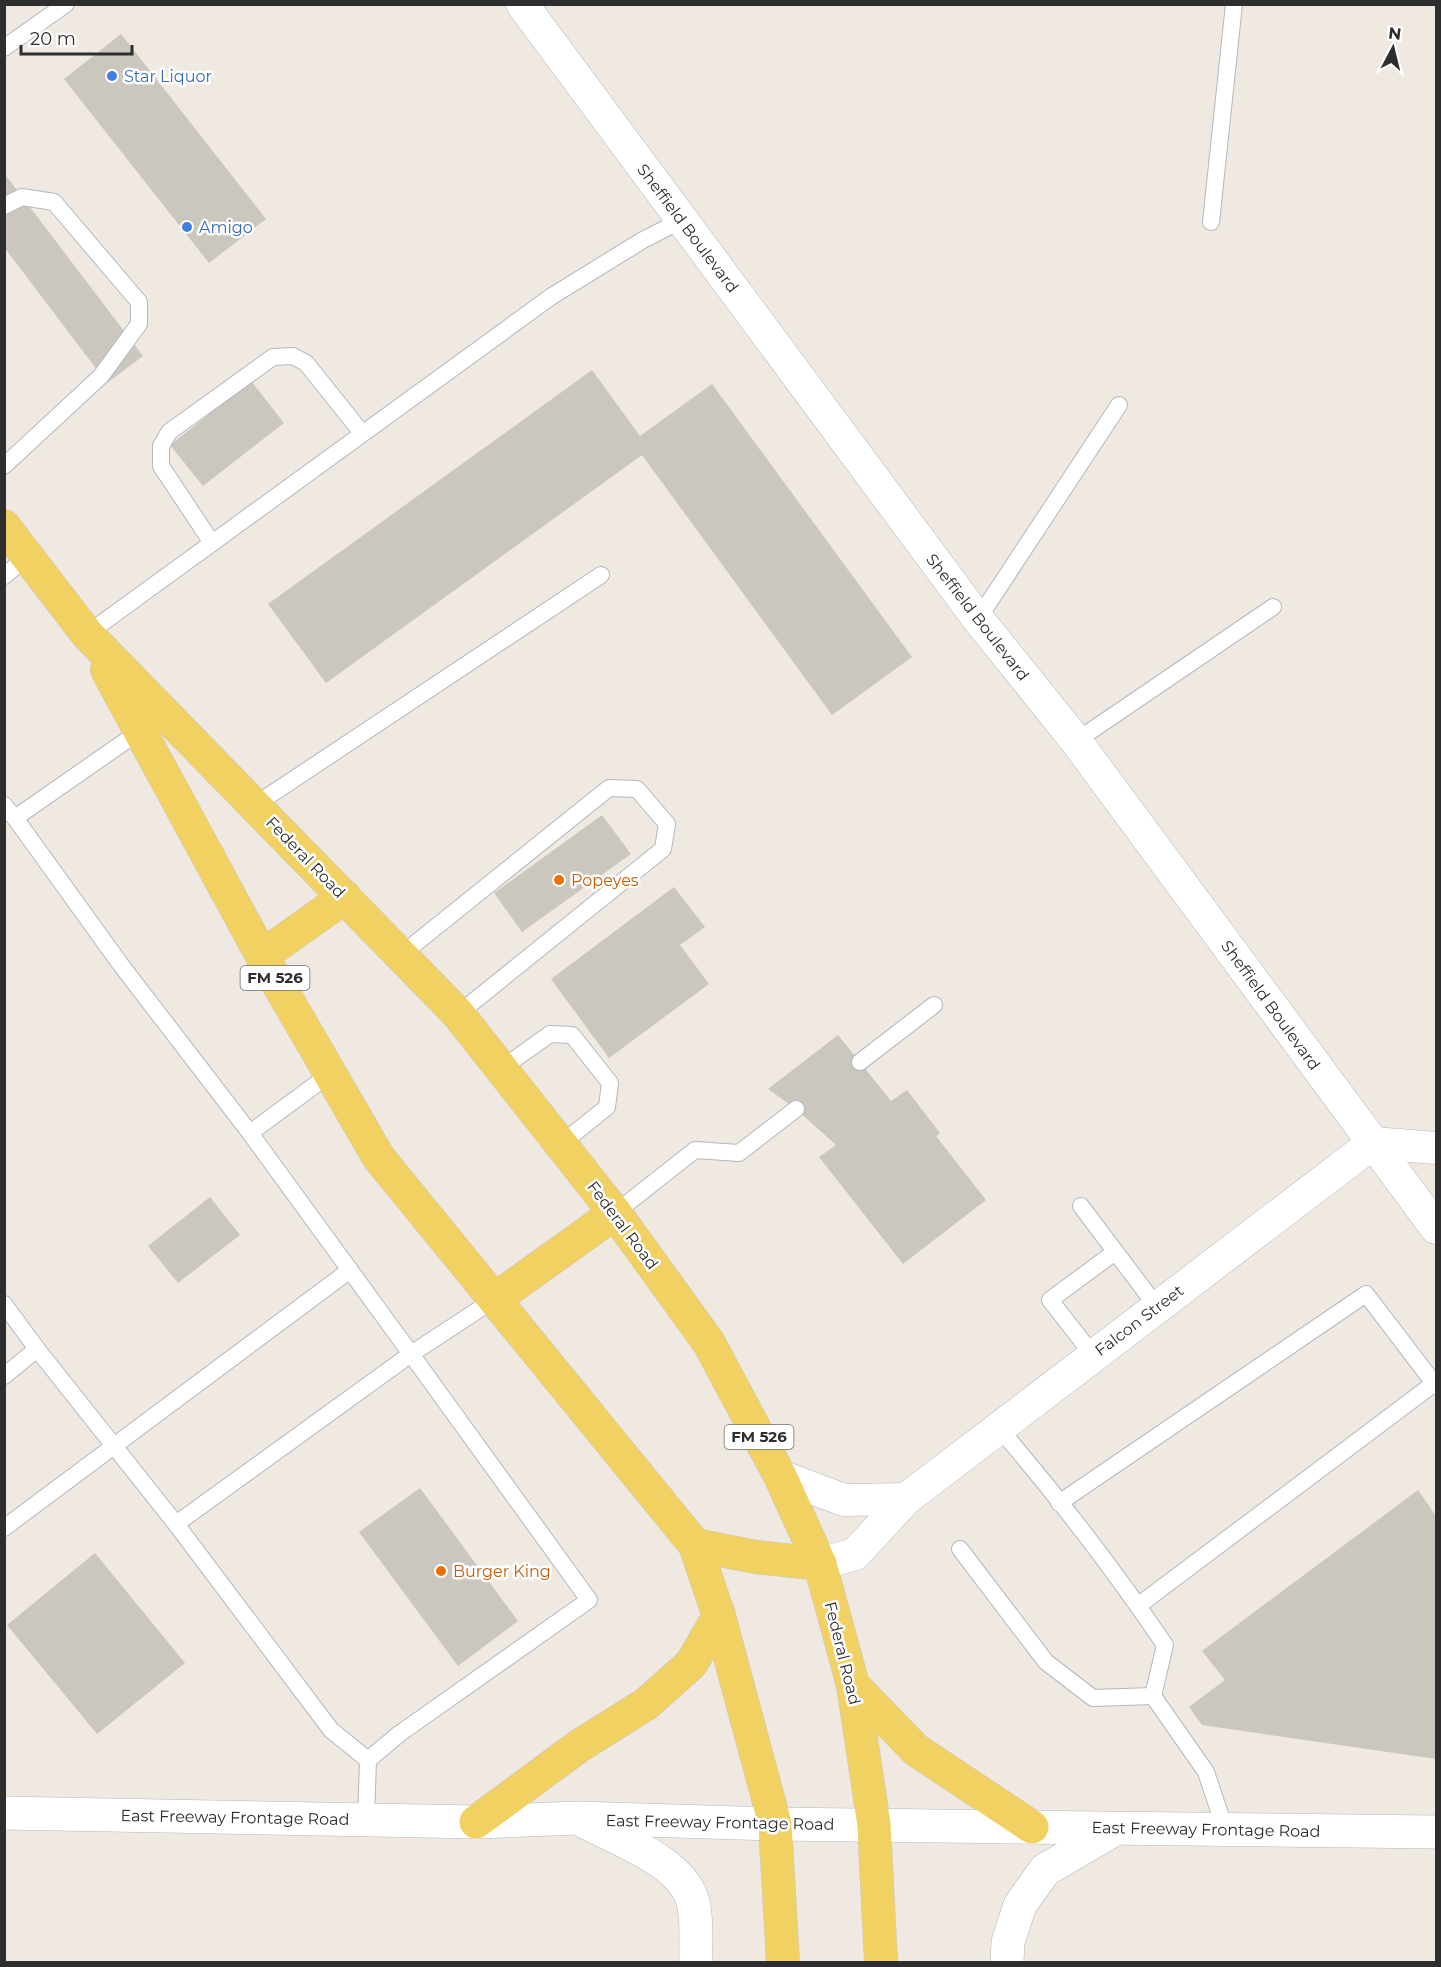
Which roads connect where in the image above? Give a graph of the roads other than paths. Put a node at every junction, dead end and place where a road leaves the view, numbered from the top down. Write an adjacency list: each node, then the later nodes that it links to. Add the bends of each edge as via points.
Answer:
1 (66, 4): 4 (lane)
2 (522, 4): 6 (street, Sheffield Boulevard)
3 (1234, 4): 7 (lane)
4 (4, 48)
5 (4, 206): 10 (lane, via 22,197 54,202 139,302 139,324 101,376)
6 (682, 220): 9 (lane, via 552,296); 16 (street, Sheffield Boulevard)
7 (1211, 222)
8 (1119, 405): 16 (lane)
9 (363, 433): 12 (lane); 12 (lane, via 306,363 293,356 273,357 169,432 161,446 161,466)
10 (4, 466)
11 (4, 526): 13 (main road, Federal Road / FM 526)
12 (212, 543): 17 (lane)
13 (16, 566): 17 (main road, Federal Road / FM 526)
14 (601, 575): 20 (lane)
15 (1273, 607): 19 (lane)
16 (978, 619): 19 (street, Sheffield Boulevard)
17 (87, 634): 18 (main road, Federal Road / FM 526); 20 (main road, Federal Road / FM 526)
18 (140, 730): 21 (lane); 24 (main road, Federal Road / FM 526)
19 (1076, 741): 32 (street, Sheffield Boulevard)
20 (255, 805): 22 (main road, Federal Road / FM 526)
21 (10, 811): 31 (lane)
22 (345, 897): 23 (main road, Federal Road / FM 526); 24 (main road)
23 (401, 955): 26 (main road, Federal Road / FM 526); 26 (lane, via 609,788 638,789 667,824 663,849)
24 (262, 956): 29 (main road, Federal Road / FM 526)
25 (934, 1005): 27 (lane)
26 (458, 1014): 28 (main road, Federal Road / FM 526)
27 (860, 1062)
28 (501, 1069): 33 (main road, Federal Road / FM 526); 33 (lane, via 550,1034 572,1035 610,1083 606,1107)
29 (330, 1074): 31 (lane); 40 (main road, Federal Road / FM 526, via 379,1158)
30 (796, 1109): 36 (lane, via 739,1153 695,1150)
31 (250, 1133): 39 (lane)
32 (1373, 1143): 34 (street); 37 (street, Sheffield Boulevard); 42 (street, Falcon Street)
33 (561, 1144): 36 (main road, Federal Road / FM 526)
34 (1437, 1148)
35 (1081, 1206): 38 (lane)
36 (615, 1213): 40 (main road); 50 (main road, Federal Road / FM 526, via 710,1343)
37 (1437, 1228)
38 (1115, 1252): 42 (lane); 45 (lane, via 1050,1300)
39 (350, 1270): 44 (lane); 49 (lane)
40 (495, 1299): 44 (lane); 55 (main road, Federal Road / FM 526)
41 (4, 1304): 43 (lane)
42 (1157, 1307): 45 (street, Falcon Street)
43 (37, 1350): 46 (lane); 49 (lane)
44 (411, 1354): 53 (lane); 62 (lane, via 589,1600)
45 (1093, 1355): 48 (street, Falcon Street)
46 (4, 1376)
47 (1436, 1383): 52 (lane, via 1366,1294); 58 (lane)
48 (999, 1428): 51 (street, Falcon Street); 52 (lane)
49 (115, 1448): 53 (lane); 54 (lane)
50 (780, 1476): 51 (street, via 844,1500); 57 (main road, Federal Road / FM 526)
51 (906, 1498): 57 (street, Falcon Street, via 855,1554)
52 (1059, 1503): 58 (lane)
53 (176, 1524): 62 (lane, via 331,1730)
54 (4, 1528)
55 (695, 1545): 57 (main road); 59 (main road, Federal Road / FM 526)
56 (960, 1549): 61 (lane, via 1047,1662 1093,1698)
57 (820, 1564): 60 (main road, Federal Road / FM 526)
58 (1139, 1605): 61 (lane, via 1165,1645)
59 (719, 1616): 66 (main road, via 691,1664 646,1704 579,1746); 67 (main road, Federal Road / FM 526)
60 (853, 1686): 68 (main road, Federal Road / FM 526); 69 (main road, via 916,1750)
61 (1153, 1695): 71 (lane, via 1206,1772)
62 (368, 1760): 65 (lane)
63 (4, 1812): 65 (main road, East Freeway Frontage Road)
64 (577, 1818): 66 (main road, East Freeway Frontage Road); 67 (main road, East Freeway Frontage Road); 73 (main road, via 664,1863 682,1881 693,1902)
65 (366, 1819): 66 (main road, East Freeway Frontage Road)
66 (476, 1821)
67 (775, 1824): 68 (main road, East Freeway Frontage Road); 74 (main road, Federal Road / FM 526)
68 (874, 1825): 69 (main road, East Freeway Frontage Road); 75 (main road, Federal Road / FM 526)
69 (1032, 1827): 70 (main road, East Freeway Frontage Road)
70 (1117, 1828): 71 (main road, East Freeway Frontage Road); 76 (main road, via 1045,1870 1020,1905 1008,1942)
71 (1225, 1830): 72 (main road, East Freeway Frontage Road)
72 (1437, 1832)
73 (696, 1962)
74 (783, 1962)
75 (881, 1962)
76 (1007, 1962)

